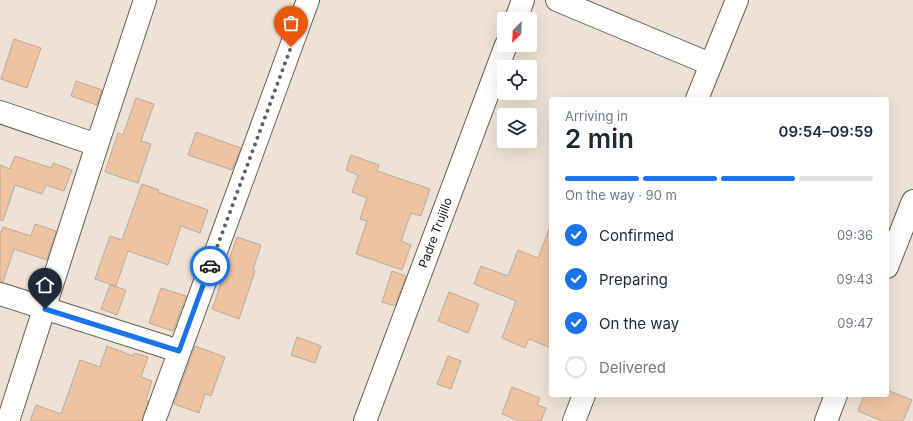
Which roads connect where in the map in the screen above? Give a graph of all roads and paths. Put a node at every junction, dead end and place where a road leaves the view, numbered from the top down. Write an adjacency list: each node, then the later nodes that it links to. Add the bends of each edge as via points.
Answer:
1 (145, 0): 11 (street)
2 (523, 0): 6 (street)
3 (557, 0): 8 (street)
4 (737, 0): 8 (street)
5 (303, 1): 16 (street)
6 (519, 12)
7 (503, 52): 21 (street, Padre Trujillo)
8 (710, 64): 9 (street)
9 (698, 97)
10 (0, 112): 11 (street)
11 (97, 145): 15 (street)
12 (913, 201): 13 (street)
13 (889, 262)
14 (0, 294): 15 (street)
15 (45, 309): 16 (street); 19 (street)
16 (179, 351): 20 (street)
17 (583, 397): 22 (street)
18 (835, 397): 23 (street)
19 (8, 421)
20 (154, 421)
21 (364, 421)
22 (574, 421)
23 (826, 421)

